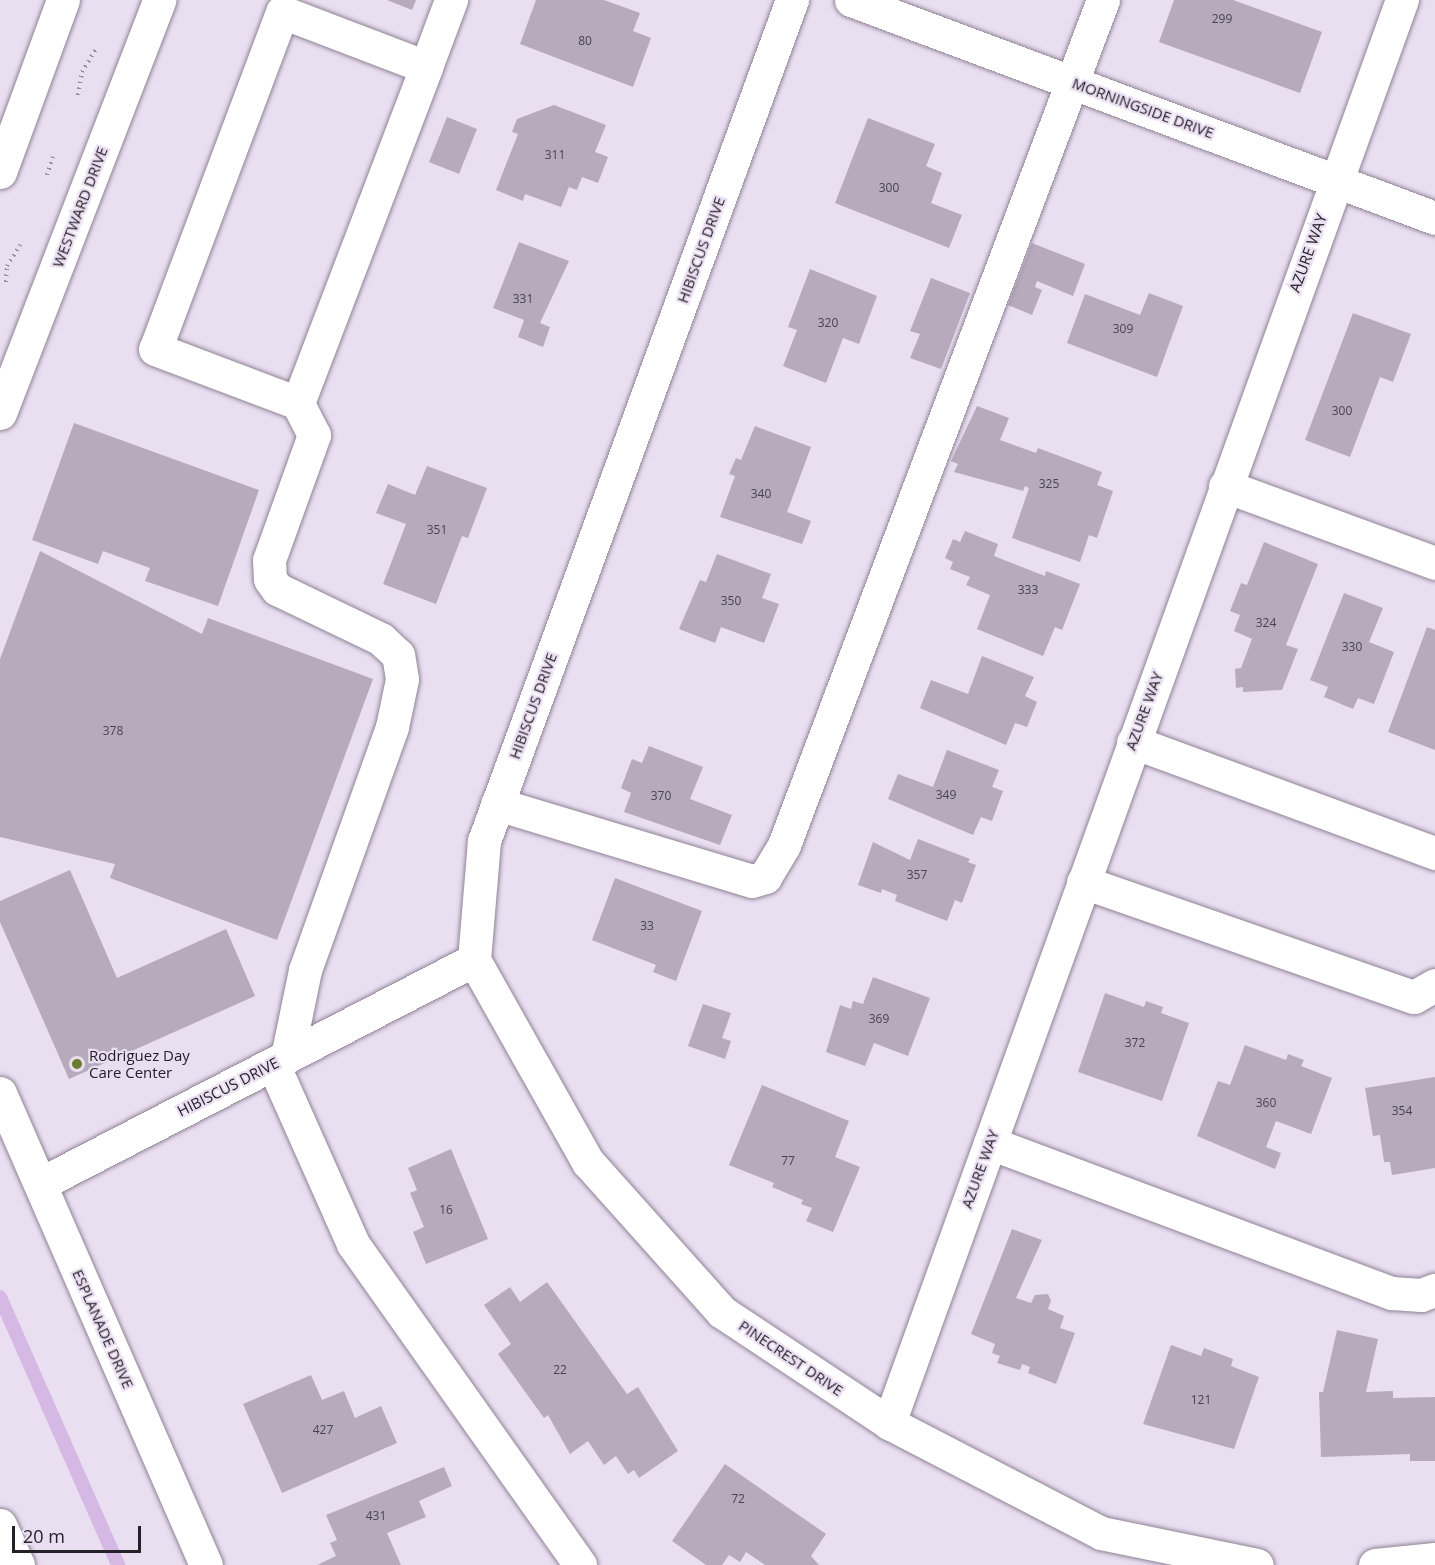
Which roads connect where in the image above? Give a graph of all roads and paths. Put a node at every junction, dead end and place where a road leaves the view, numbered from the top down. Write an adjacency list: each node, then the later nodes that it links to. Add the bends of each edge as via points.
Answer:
1 (63, 0): 10 (street)
2 (159, 0): 14 (street, WESTWARD DRIVE)
3 (451, 0): 8 (street)
4 (792, 0): 18 (street, HIBISCUS DRIVE)
5 (851, 0): 9 (street, MORNINGSIDE DRIVE)
6 (1103, 0): 9 (street)
7 (1402, 0): 11 (street, AZURE WAY)
8 (426, 67): 13 (street); 13 (street, via 282,12 277,24 154,349)
9 (1073, 82): 11 (street, MORNINGSIDE DRIVE); 18 (street, via 784,845 765,877 752,881)
10 (0, 172)
11 (1335, 179): 12 (street, MORNINGSIDE DRIVE); 15 (street, AZURE WAY)
12 (1435, 218)
13 (298, 403): 23 (street, via 314,435 269,560 270,579 277,589 381,639 398,655 402,679 392,727 305,970)
14 (0, 413)
15 (1225, 486): 16 (street); 17 (street, AZURE WAY)
16 (1435, 563)
17 (1133, 742): 19 (street); 20 (street, AZURE WAY)
18 (498, 804): 21 (street, HIBISCUS DRIVE, via 484,841)
19 (1435, 853)
20 (1083, 882): 22 (street, via 1414,997); 25 (street, AZURE WAY)
21 (474, 960): 23 (street, HIBISCUS DRIVE); 28 (street, PINECREST DRIVE, via 588,1162 714,1303)
22 (1435, 985)
23 (280, 1060): 26 (street, HIBISCUS DRIVE); 33 (street, via 353,1244)
24 (0, 1093): 26 (street, ESPLANADE DRIVE)
25 (990, 1143): 27 (street, via 1392,1293 1421,1295); 28 (street, AZURE WAY)
26 (40, 1184): 32 (street, ESPLANADE DRIVE)
27 (1435, 1290)
28 (889, 1423): 34 (street, PINECREST DRIVE, via 1101,1533)
29 (0, 1525): 31 (street)
30 (1435, 1558): 35 (street)
31 (18, 1565)
32 (206, 1565)
33 (580, 1565)
34 (1257, 1565)
35 (1375, 1565)

